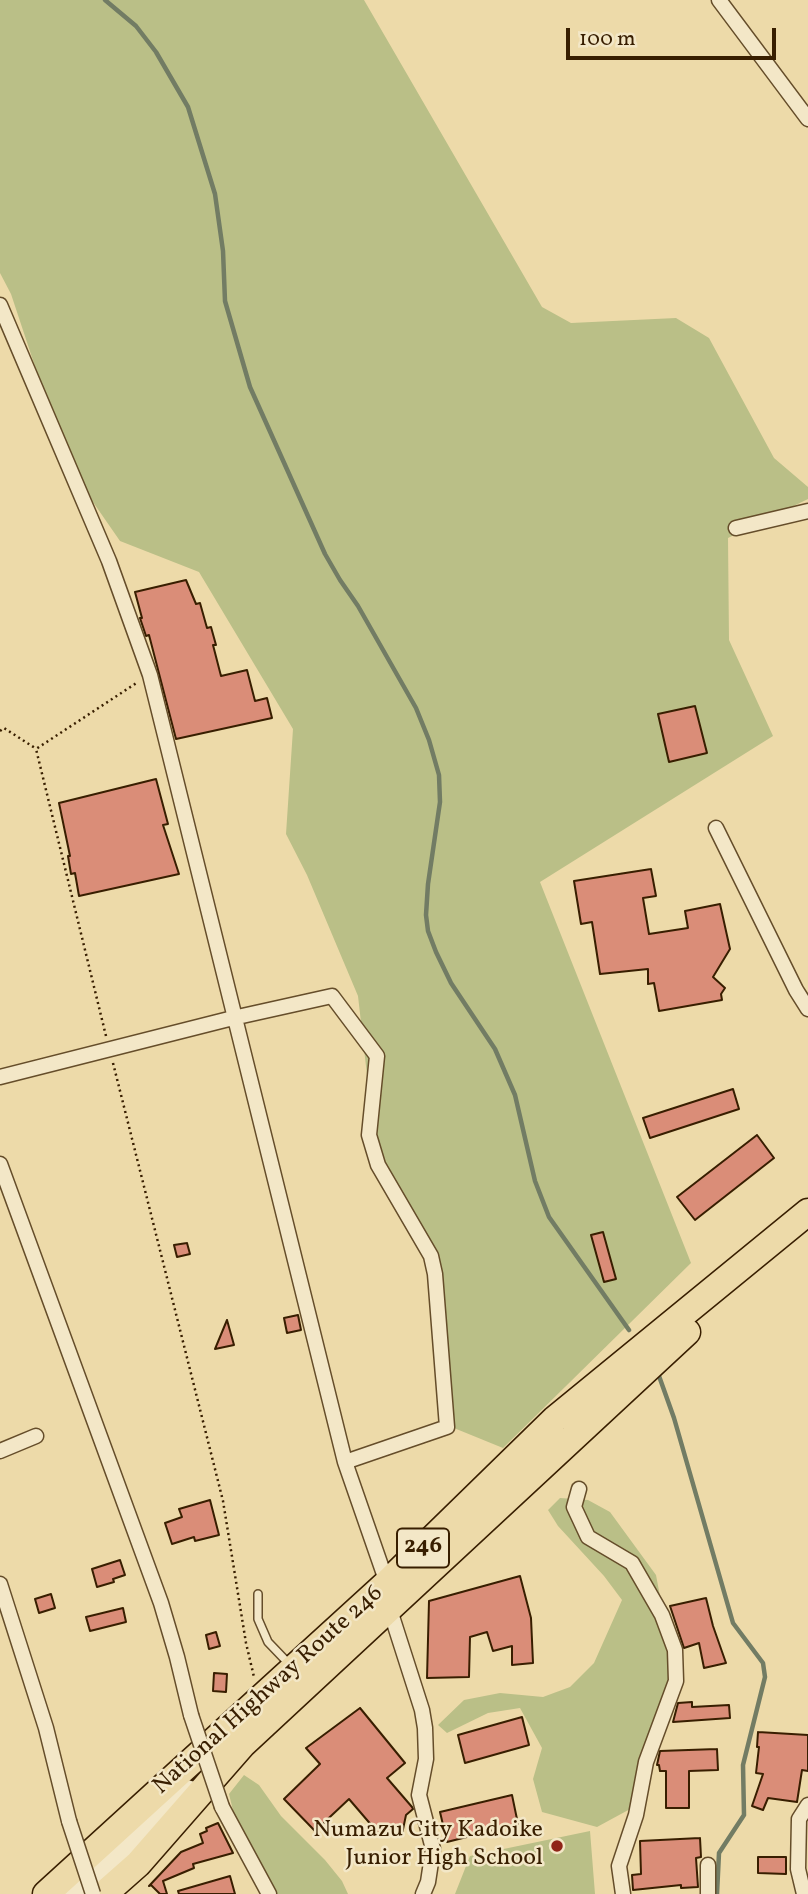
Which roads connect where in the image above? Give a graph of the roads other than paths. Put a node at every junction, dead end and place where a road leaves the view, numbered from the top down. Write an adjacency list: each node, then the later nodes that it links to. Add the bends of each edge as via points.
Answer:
1 (719, 0): 2 (street)
2 (808, 120)
3 (0, 305): 8 (street, via 109,561 149,675)
4 (808, 511): 5 (street)
5 (736, 528)
6 (716, 828): 7 (street)
7 (808, 1009)
8 (233, 1018): 9 (street); 15 (street); 15 (street, via 332,996 377,1056 369,1136 378,1165 431,1256 447,1427)
9 (0, 1077)
10 (0, 1164): 28 (street, bridge, via 161,1603 222,1807)
11 (808, 1212): 19 (highway, National Highway Route 246 / 246, via 555,1419)
12 (808, 1234): 19 (highway, National Highway Route 246 / 246, via 693,1326)
13 (36, 1436): 14 (street)
14 (0, 1451)
15 (345, 1462): 19 (street)
16 (579, 1489): 30 (street, via 574,1507 588,1537 632,1563 662,1615 675,1650 676,1681 646,1762 636,1815 619,1866)
17 (0, 1584): 26 (street, bridge)
18 (258, 1594): 20 (lane, via 258,1619 268,1642)
19 (388, 1595): 20 (highway, National Highway Route 246 / 246); 21 (highway, National Highway Route 246 / 246); 29 (street, via 425,1728 426,1759 419,1796 433,1849)
20 (294, 1669): 21 (highway, National Highway Route 246 / 246, via 260,1701)
21 (231, 1740): 24 (highway, National Highway Route 246 / 246); 25 (street); 27 (highway, National Highway Route 246 / 246, via 138,1864)
22 (808, 1805): 32 (street, via 799,1819 798,1869)
23 (708, 1865): 31 (street)
24 (46, 1894)
25 (73, 1894)
26 (93, 1894)
27 (104, 1894)
28 (269, 1894)
29 (423, 1894)
30 (623, 1894)
31 (708, 1894)
32 (804, 1894)

